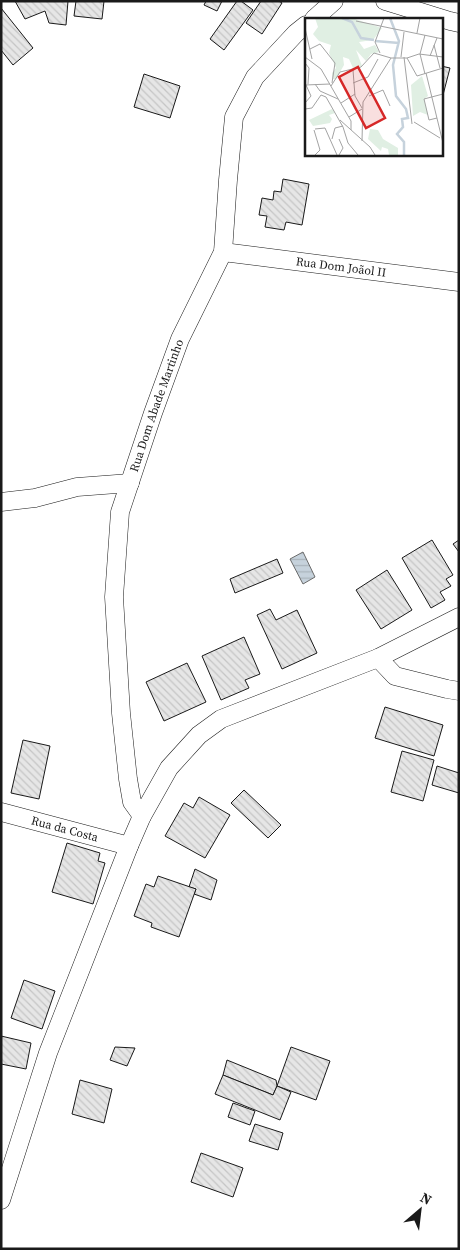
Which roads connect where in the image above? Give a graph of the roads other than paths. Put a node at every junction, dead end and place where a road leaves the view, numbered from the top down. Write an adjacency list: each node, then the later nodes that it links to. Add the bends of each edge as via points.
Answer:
1 (334, 1): 3 (street)
2 (385, 1): 4 (street)
3 (315, 18)
4 (440, 18)
5 (442, 19): 6 (street)
6 (459, 23)
7 (305, 26): 8 (street, Rua Dom Abade Martinho, via 255,77 234,117)
8 (223, 252): 9 (street, Rua Dom Joãol II); 10 (street, Rua Dom Abade Martinho, via 180,339)
9 (459, 282)
10 (130, 483): 11 (street, via 77,487 35,498); 16 (street, Rua Dom Abade Martinho, via 120,512 114,597 128,779 132,802)
11 (1, 502)
12 (459, 617): 13 (street)
13 (378, 658): 14 (street, via 395,676); 16 (street, via 221,720 199,735 169,768)
14 (459, 691)
15 (1, 812): 17 (street, Rua da Costa)
16 (142, 816): 17 (street)
17 (129, 846): 18 (street, via 48,1053)
18 (1, 1200)

